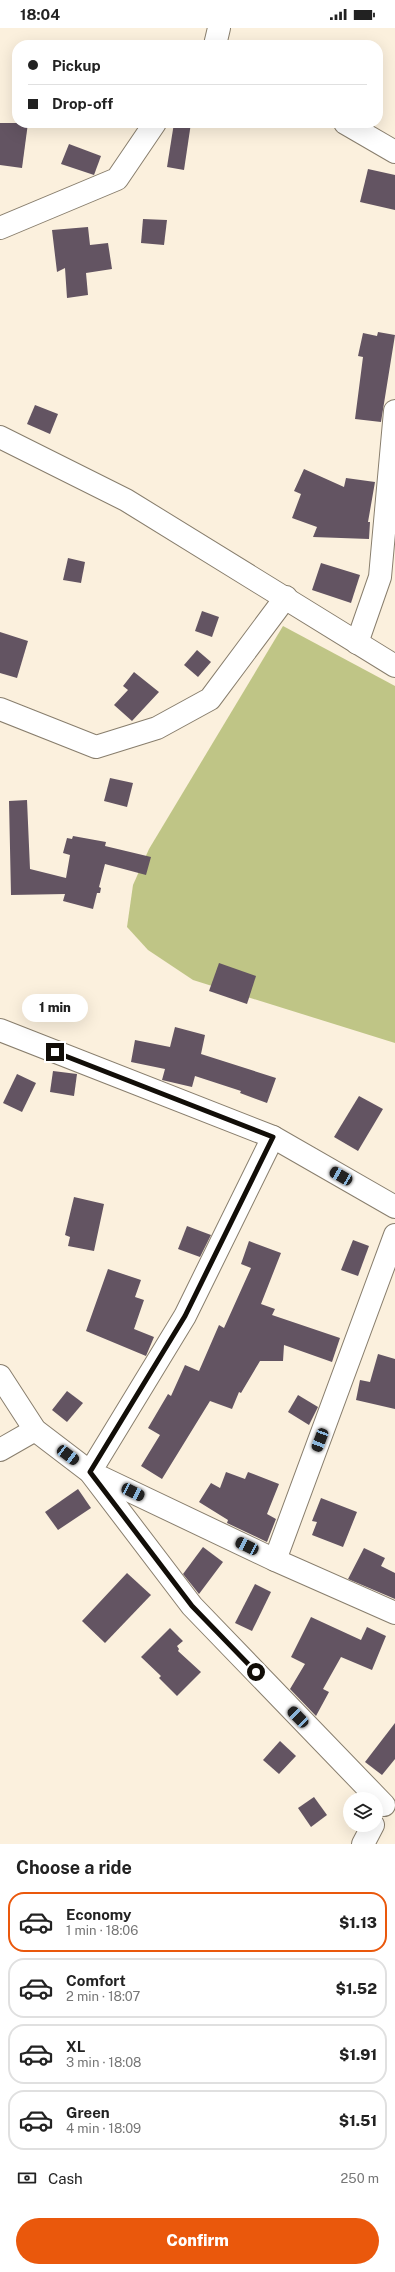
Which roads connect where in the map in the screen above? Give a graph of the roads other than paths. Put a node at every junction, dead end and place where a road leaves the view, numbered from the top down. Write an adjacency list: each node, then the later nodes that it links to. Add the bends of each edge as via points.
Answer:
1 (219, 28): 2 (street)
2 (216, 40)
3 (152, 128): 6 (street, via 117,179)
4 (354, 128): 5 (street)
5 (395, 152)
6 (0, 228)
7 (395, 411): 10 (street, via 380,577)
8 (0, 437): 9 (street, via 126,500)
9 (286, 597): 10 (street); 12 (street, via 210,699 157,728 96,747)
10 (356, 643): 11 (street)
11 (395, 666)
12 (0, 709)
13 (0, 1030): 14 (street)
14 (273, 1137): 15 (street); 20 (street, via 185,1316)
15 (395, 1207)
16 (395, 1235): 21 (street)
17 (0, 1376): 18 (street)
18 (35, 1430): 19 (street); 20 (street)
19 (0, 1450)
20 (90, 1472): 21 (street); 23 (street, via 192,1606)
21 (275, 1560): 22 (street)
22 (395, 1613)
23 (385, 1807)
24 (369, 1832): 25 (street)
25 (363, 1844)

